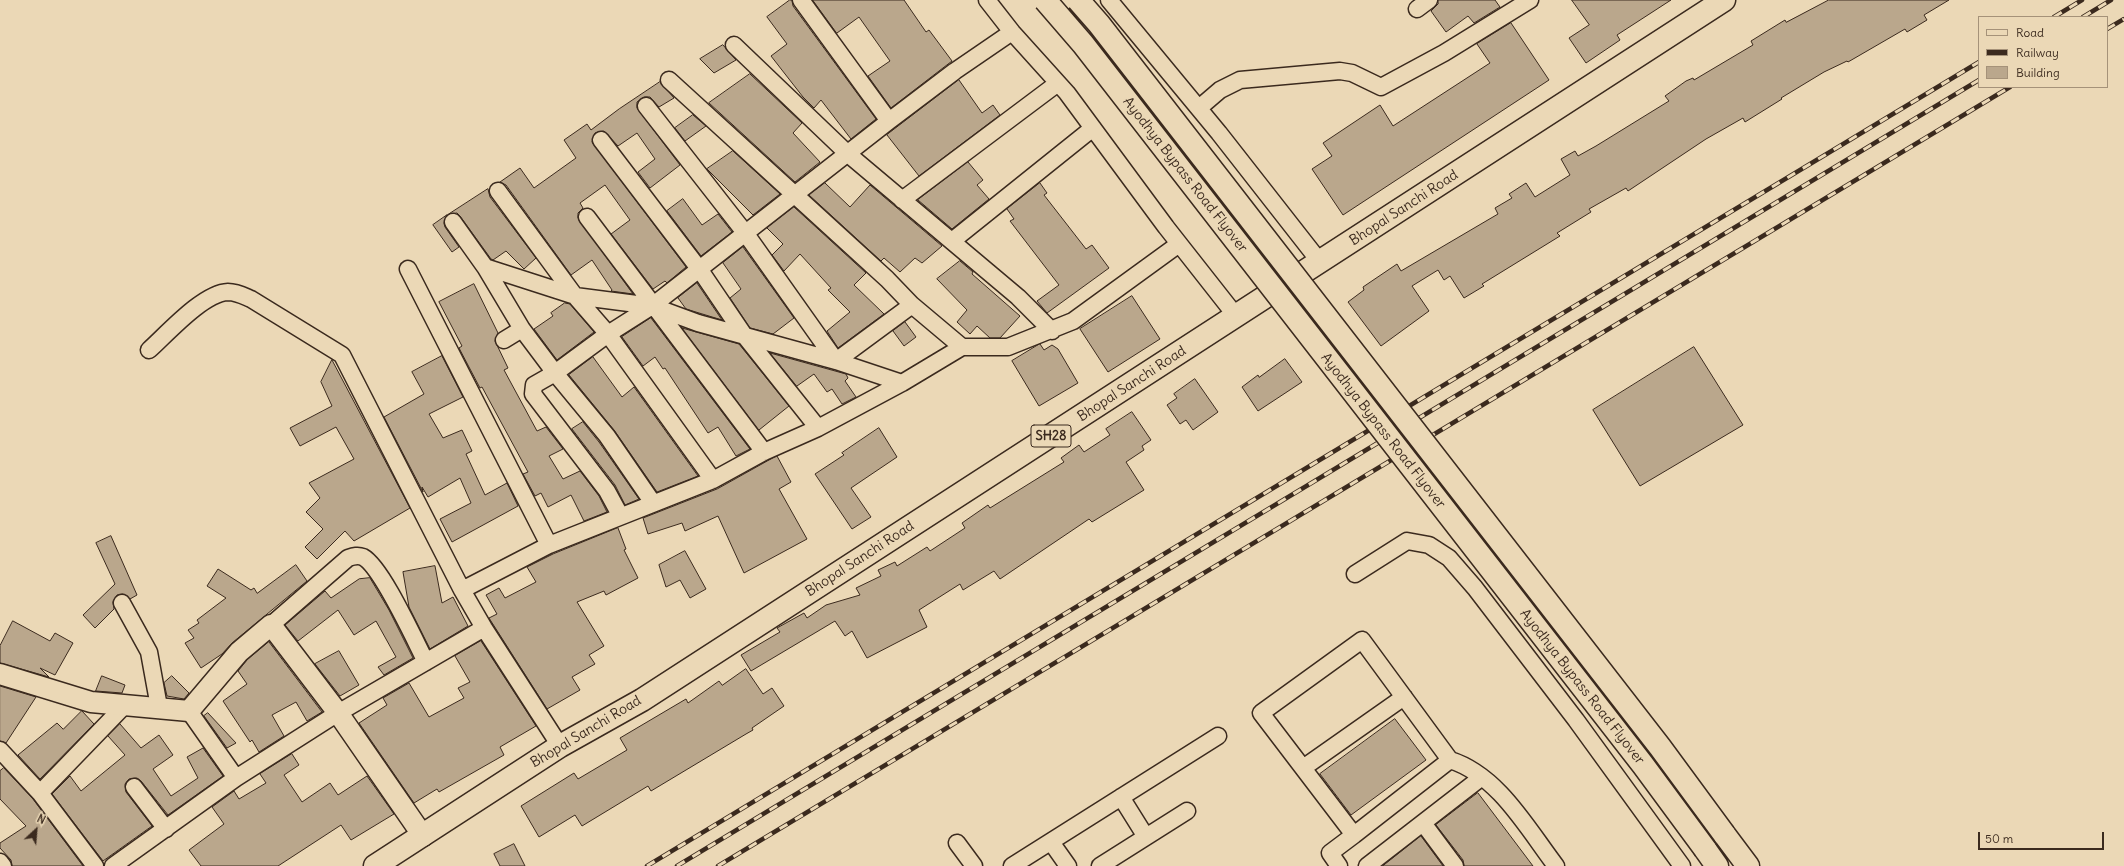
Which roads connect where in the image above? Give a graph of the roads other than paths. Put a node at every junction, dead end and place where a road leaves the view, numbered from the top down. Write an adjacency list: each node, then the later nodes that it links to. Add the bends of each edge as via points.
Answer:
1 (801, 0): 14 (street)
2 (987, 0): 8 (street)
3 (1045, 0): 94 (main road, Ayodhya Bypass Road Flyover, bridge, via 1083,44 1229,232 1643,766)
4 (1078, 0): 95 (main road, Ayodhya Bypass Road Flyover, bridge, via 1100,24 1656,741)
5 (1109, 0): 13 (street)
6 (1530, 0): 13 (street, via 1444,53 1381,87 1340,71 1240,80 1220,90)
7 (1724, 0): 26 (main road, Bhopal Sanchi Road / SH28)
8 (1012, 32): 11 (street); 14 (street, via 955,71)
9 (734, 45): 17 (street)
10 (669, 80): 19 (street)
11 (1058, 83): 15 (street); 20 (street)
12 (646, 106): 23 (street)
13 (1199, 108): 26 (street)
14 (890, 121): 17 (street)
15 (1093, 128): 24 (street); 25 (street)
16 (601, 140): 29 (street)
17 (848, 154): 19 (street); 20 (street)
18 (498, 191): 30 (street)
19 (796, 195): 23 (street); 31 (street)
20 (902, 200): 24 (street)
21 (587, 217): 32 (street)
22 (453, 222): 27 (street)
23 (746, 234): 29 (street); 41 (street)
24 (952, 241): 35 (street, via 1018,296)
25 (1179, 244): 33 (street); 35 (street, via 1073,321)
26 (1320, 262): 33 (main road, Bhopal Sanchi Road / SH28)
27 (485, 267): 30 (street); 34 (street)
28 (408, 269): 49 (street)
29 (700, 270): 32 (street); 37 (street)
30 (575, 296): 32 (street); 36 (street)
31 (912, 305): 39 (street); 41 (street)
32 (652, 306): 36 (street); 37 (street, via 698,323); 45 (street)
33 (1236, 316): 63 (main road, Bhopal Sanchi Road / SH28, via 642,700)
34 (522, 329): 38 (street); 42 (street)
35 (1052, 331): 39 (street, via 1008,347)
36 (608, 334): 42 (street); 46 (street)
37 (744, 335): 41 (street); 44 (street)
38 (504, 340)
39 (962, 347): 43 (street)
40 (149, 350): 51 (street, via 204,302 227,292 251,299 342,355)
41 (836, 361): 43 (street)
42 (555, 373): 47 (street, via 607,436); 48 (street, via 534,385 533,394 607,491)
43 (902, 383): 44 (street)
44 (818, 428): 45 (street)
45 (764, 452): 46 (street)
46 (713, 480): 47 (street)
47 (653, 503): 48 (street)
48 (620, 515): 49 (street)
49 (548, 545): 51 (street)
50 (1355, 574): 93 (street, via 1407,541 1429,545 1449,558 1571,714)
51 (462, 590): 54 (street)
52 (122, 603): 59 (street, via 149,652)
53 (271, 625): 55 (street, via 348,558 357,556 364,558 372,566 391,592); 60 (street, via 239,652); 61 (street)
54 (484, 628): 55 (street); 63 (street)
55 (426, 662): 61 (street)
56 (0, 674): 58 (street, via 91,702)
57 (1404, 697): 65 (street); 66 (street); 66 (street, via 1362,640 1261,713)
58 (125, 705): 59 (street); 70 (street)
59 (159, 707): 60 (street)
60 (189, 711): 68 (street)
61 (338, 713): 68 (street); 76 (street)
62 (1218, 736): 71 (street)
63 (560, 746): 76 (main road, Bhopal Sanchi Road / SH28)
64 (0, 750): 70 (street)
65 (1450, 760): 67 (street, via 1463,764); 75 (street)
66 (1303, 768): 75 (street)
67 (1482, 777): 73 (street); 92 (street, via 1497,789)
68 (236, 778): 74 (street)
69 (134, 786): 74 (street)
70 (40, 793): 82 (street)
71 (1121, 797): 77 (street); 78 (street)
72 (1187, 811): 77 (street)
73 (1423, 823): 90 (street); 91 (street)
74 (166, 829): 83 (street)
75 (1354, 835): 89 (street, via 1330,853)
76 (423, 836): 84 (main road, Bhopal Sanchi Road / SH28)
77 (1146, 837): 88 (street)
78 (1051, 842): 86 (street); 87 (street)
79 (957, 843): 85 (street)
80 (0, 862): 81 (street)
81 (3, 866)
82 (95, 866)
83 (113, 866)
84 (375, 866)
85 (974, 866)
86 (1012, 866)
87 (1068, 866)
88 (1100, 866)
89 (1339, 866)
90 (1367, 866)
91 (1455, 866)
92 (1556, 866)
93 (1682, 866)
94 (1717, 866)
95 (1748, 866)

